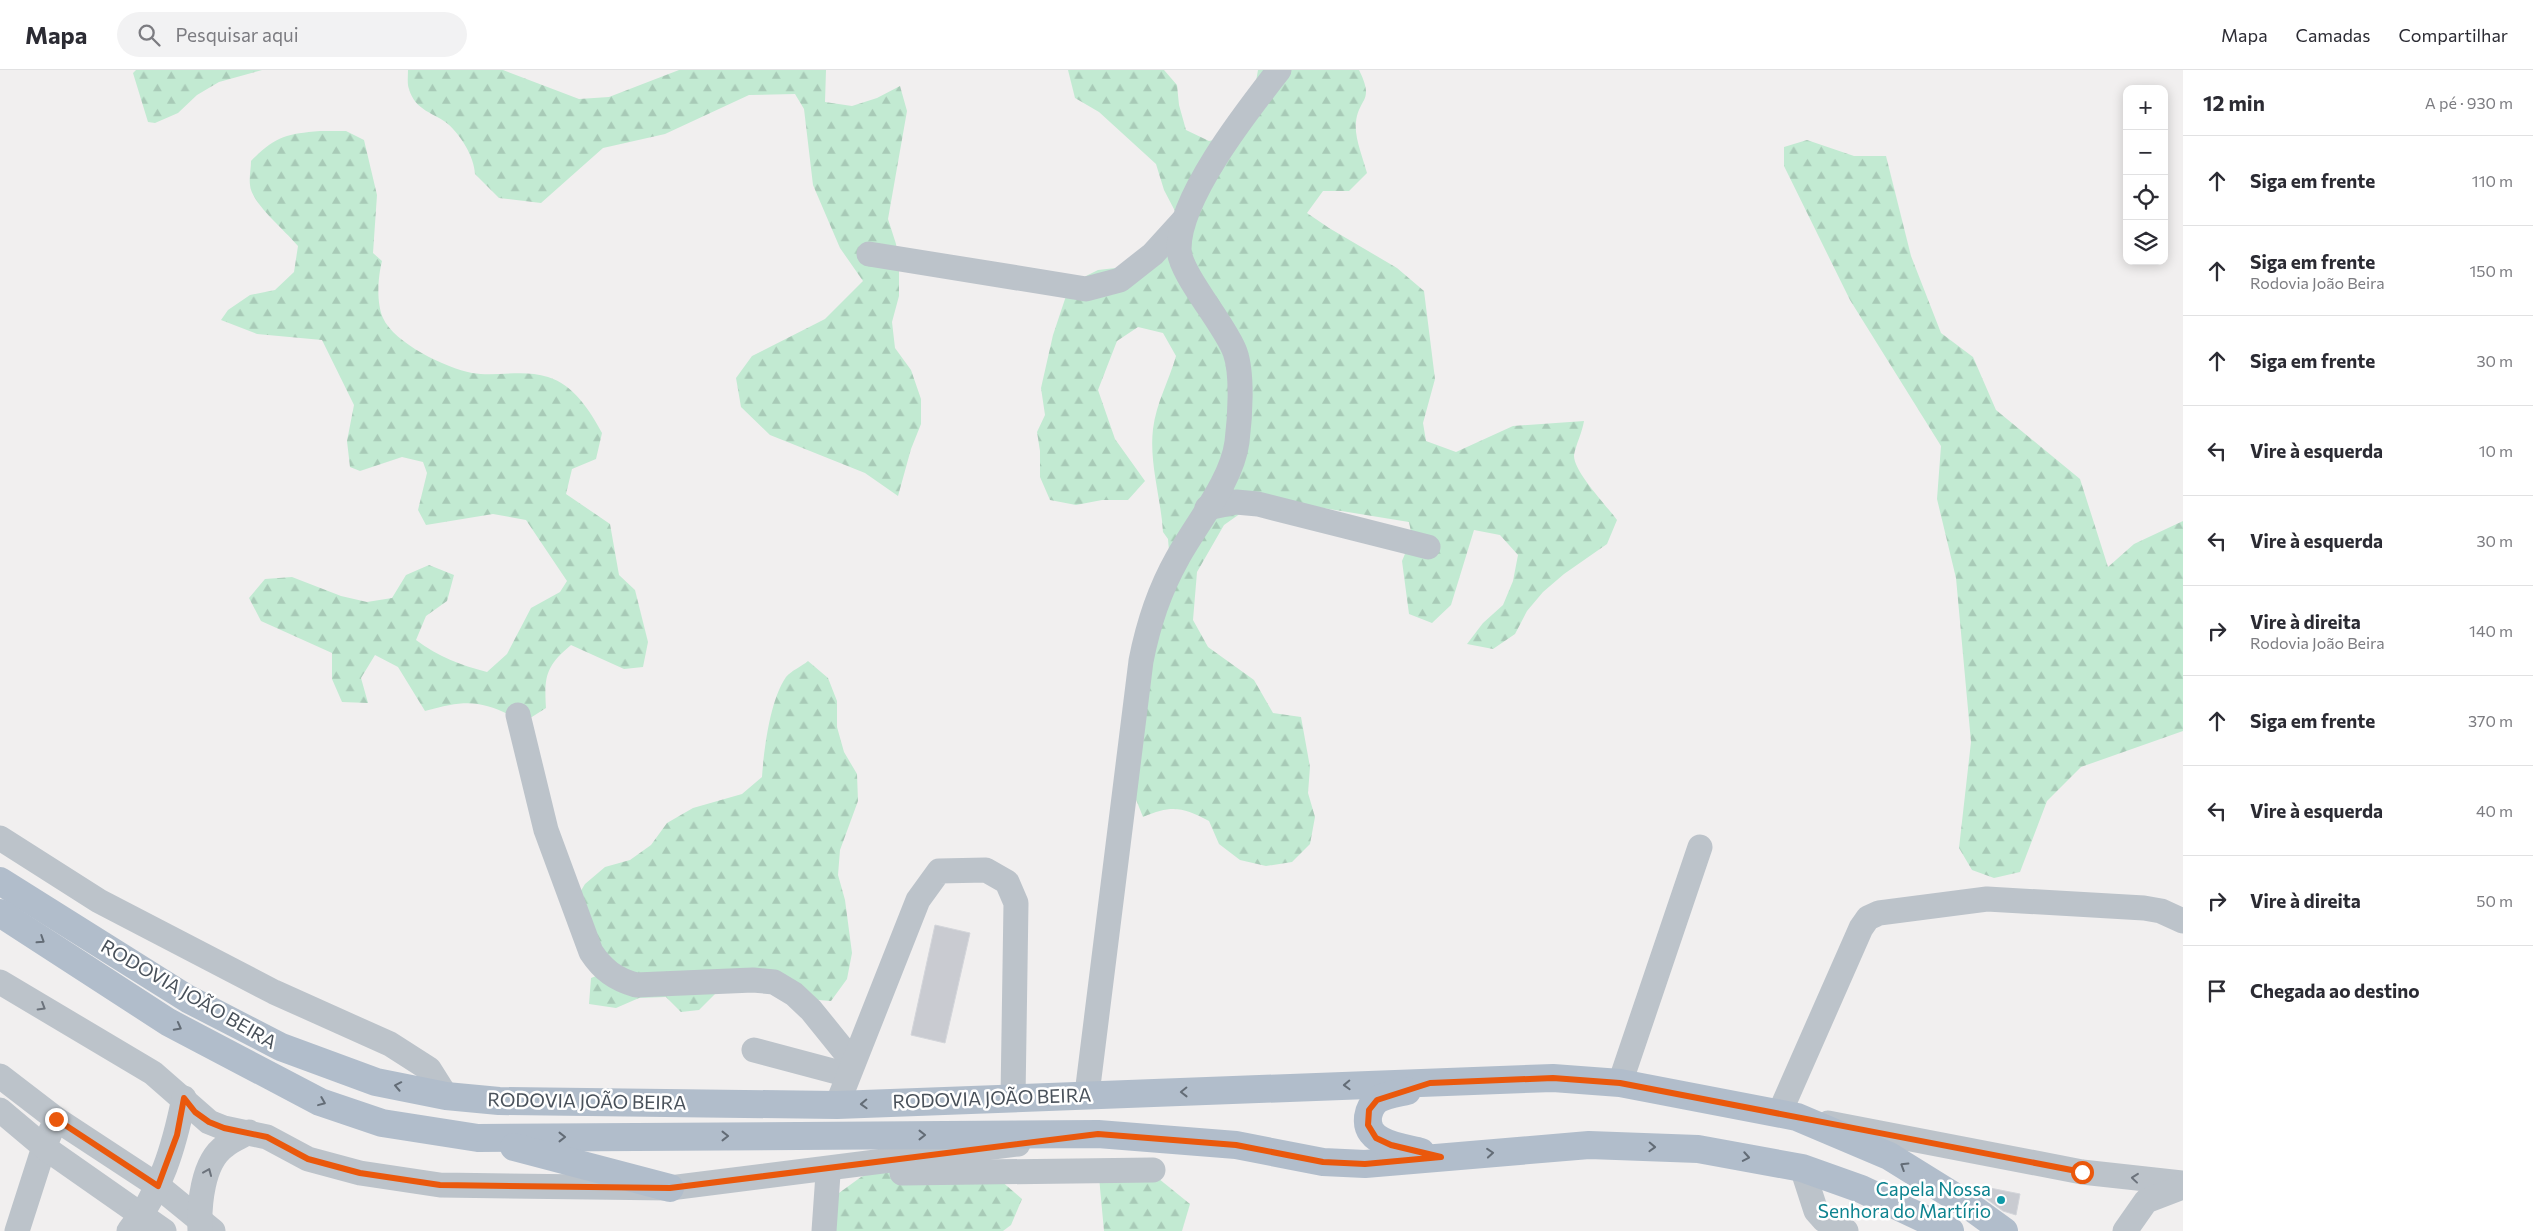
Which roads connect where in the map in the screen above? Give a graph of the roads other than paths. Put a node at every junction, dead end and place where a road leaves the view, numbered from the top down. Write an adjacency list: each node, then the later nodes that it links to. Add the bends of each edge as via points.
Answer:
1 (1279, 70): 2 (street, via 1204,178)
2 (1183, 221): 3 (street, via 1153,254 1120,280 1086,289); 4 (street, via 1179,251 1235,352 1240,397 1237,444 1228,473)
3 (869, 254)
4 (1207, 508): 5 (street, via 1236,502 1258,504); 18 (street, via 1158,597 1147,631)
5 (1428, 547)
6 (518, 715): 14 (street, via 546,830 591,952 601,967 618,980 636,985 774,982 811,1010)
7 (0, 838): 19 (street, via 108,906 274,992 390,1044 429,1069)
8 (1700, 847): 17 (street)
9 (0, 881): 19 (main road, RODOVIA JOÃO BEIRA, one-way to 9, via 376,1082 281,1047 188,998)
10 (0, 913): 28 (main road, RODOVIA JOÃO BEIRA, one-way to 28, via 168,1022 320,1102 382,1123)
11 (2183, 921): 24 (street, via 2161,911 2144,908 1987,899 1879,913 1868,918 1861,928)
12 (0, 982): 20 (street, one-way to 20, via 153,1073)
13 (754, 1050): 14 (street)
14 (850, 1069): 21 (street, via 918,900 939,871 986,870 1007,882 1016,903); 22 (street)
15 (0, 1076): 25 (street)
16 (1430, 1083): 17 (main road, RODOVIA JOÃO BEIRA, via 1553,1078); 18 (main road, RODOVIA JOÃO BEIRA, one-way to 18); 30 (main road, via 1377,1100 1369,1110 1368,1125 1376,1138 1391,1145)
17 (1620, 1083): 24 (main road, RODOVIA JOÃO BEIRA)
18 (1087, 1094): 21 (main road, RODOVIA JOÃO BEIRA)
19 (446, 1096): 22 (main road, RODOVIA JOÃO BEIRA, via 499,1101)
20 (184, 1098): 26 (street, via 209,1122); 36 (street, via 177,1135)
21 (1013, 1098): 22 (main road, RODOVIA JOÃO BEIRA, one-way to 22)
22 (837, 1105)
23 (0, 1110): 29 (street)
24 (1789, 1115): 35 (street, one-way to 24, via 2082,1172); 46 (main road, RODOVIA JOÃO BEIRA, one-way to 24, via 1889,1156)
25 (56, 1119): 29 (street); 36 (street)
26 (249, 1132): 38 (street, via 267,1137 308,1159 360,1173 440,1185); 40 (street, one-way to 26, via 202,1186 211,1165 223,1147)
27 (1098, 1134): 28 (main road, RODOVIA JOÃO BEIRA, one-way to 27); 30 (main road, RODOVIA JOÃO BEIRA, via 1236,1145 1323,1162 1365,1164); 34 (street)
28 (478, 1138): 38 (main road)
29 (44, 1147): 39 (street); 43 (street)
30 (1441, 1157): 31 (main road, RODOVIA JOÃO BEIRA, one-way to 31, via 1589,1145 1698,1149)
31 (1802, 1168): 41 (street, via 1816,1211); 42 (main road, RODOVIA JOÃO BEIRA, via 1861,1189)
32 (1153, 1170): 33 (street)
33 (828, 1174): 34 (street); 45 (street)
34 (785, 1175): 38 (street)
35 (2183, 1182)
36 (158, 1186): 39 (street); 40 (street)
37 (2183, 1187): 47 (street, via 2146,1201)
38 (670, 1188)
39 (136, 1222): 44 (street)
40 (204, 1227)
41 (1828, 1227)
42 (1948, 1230)
43 (18, 1231)
44 (164, 1231)
45 (824, 1231)
46 (2004, 1231)
47 (2125, 1231)

